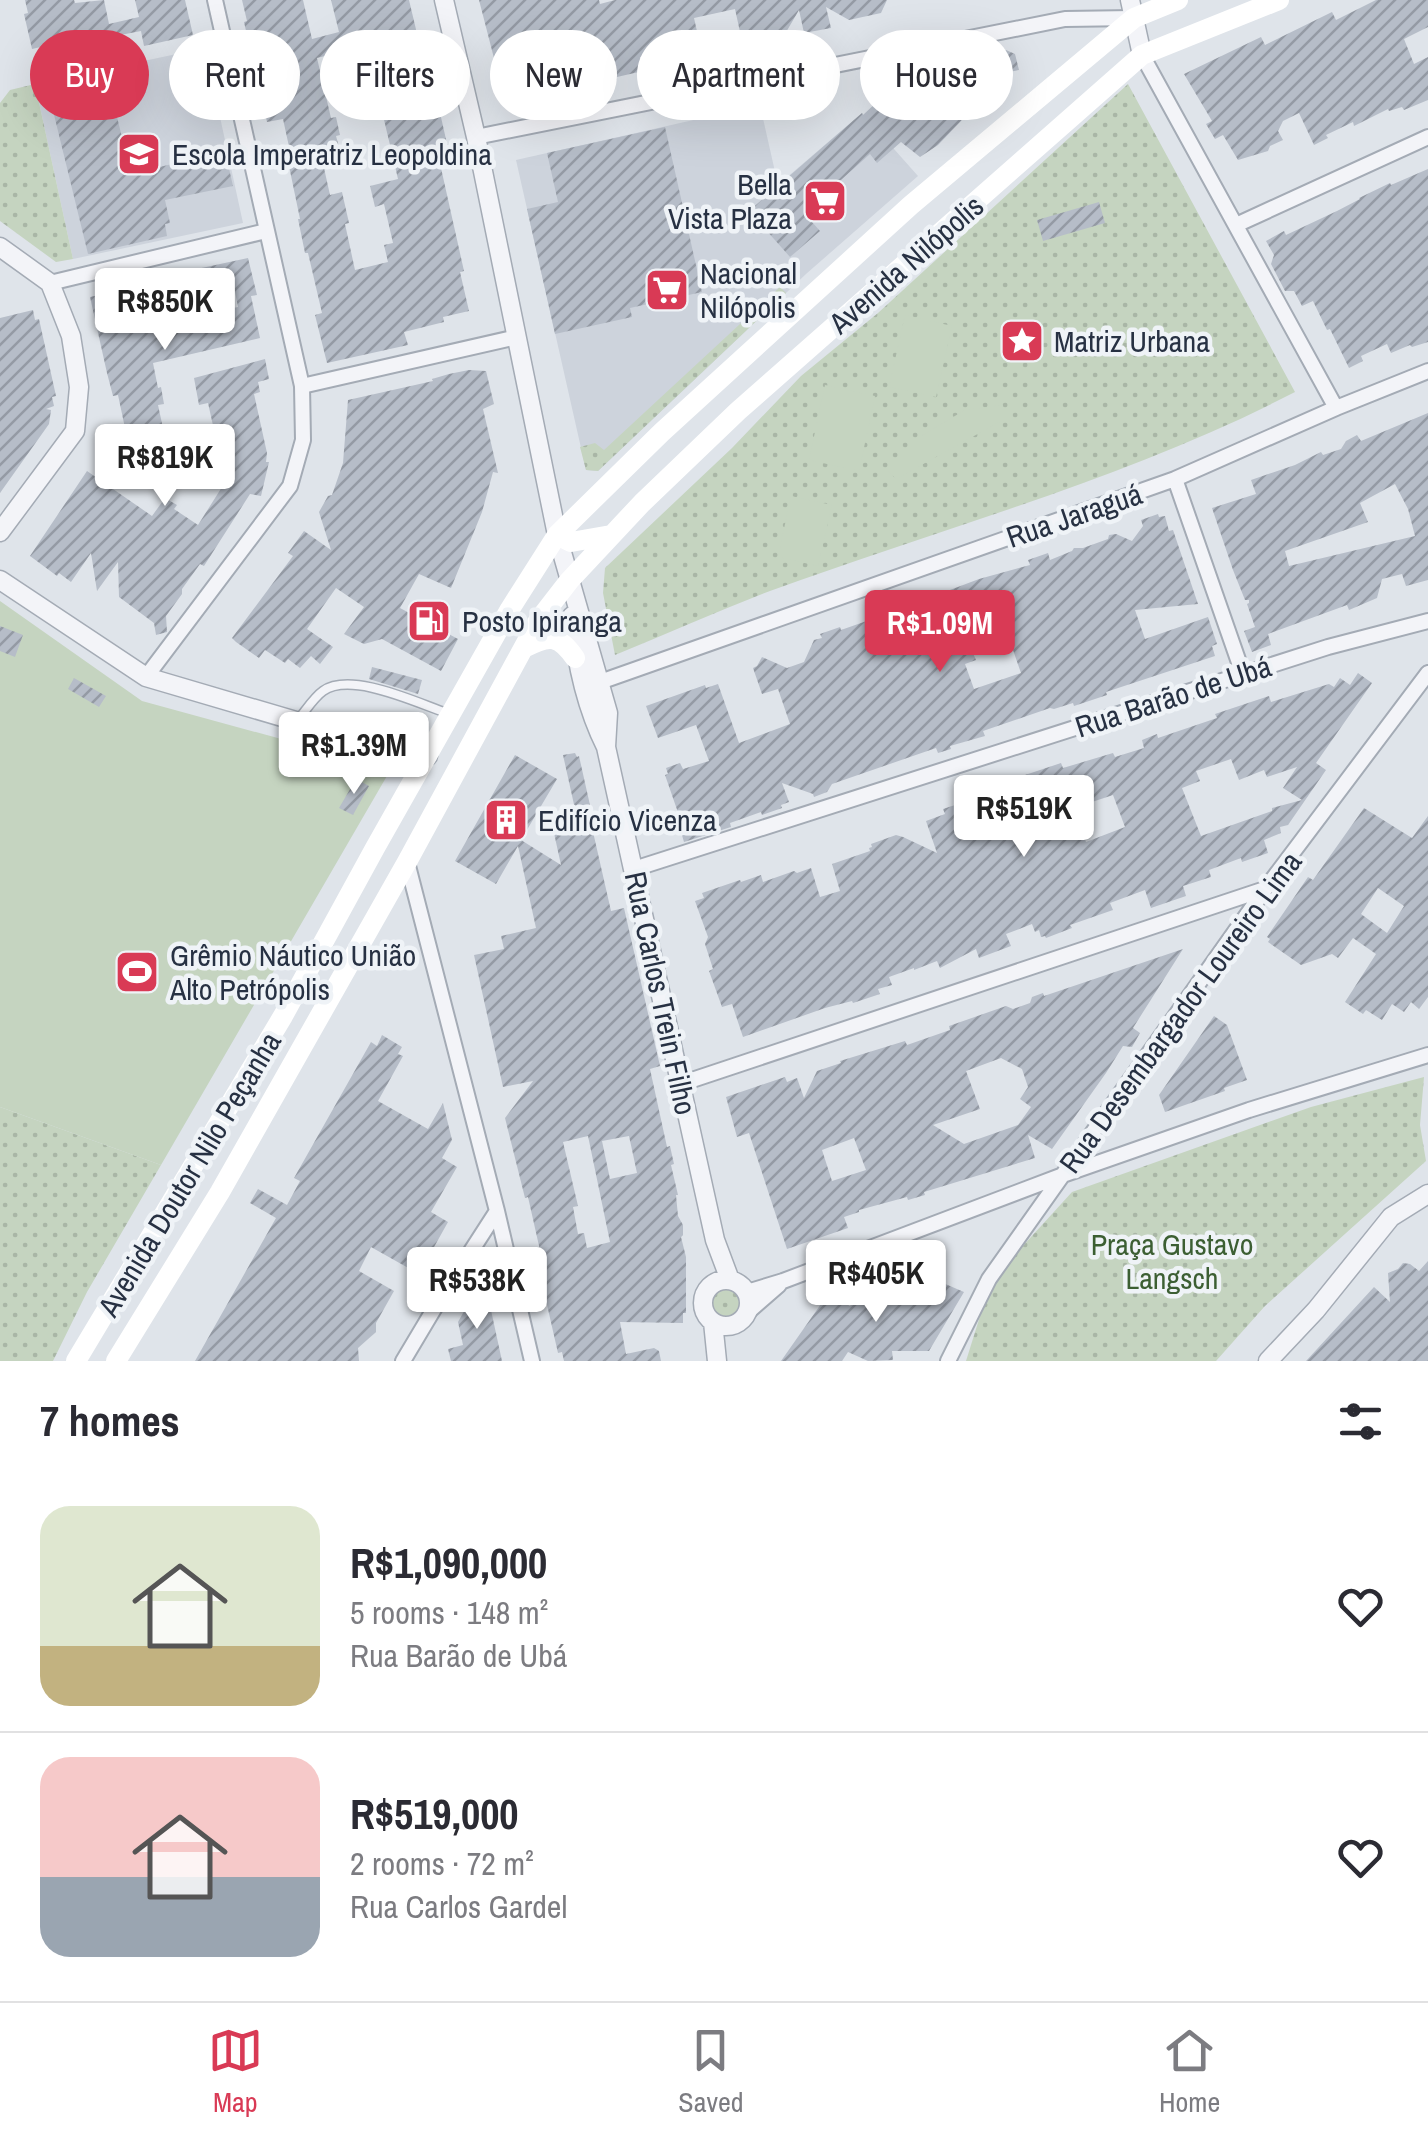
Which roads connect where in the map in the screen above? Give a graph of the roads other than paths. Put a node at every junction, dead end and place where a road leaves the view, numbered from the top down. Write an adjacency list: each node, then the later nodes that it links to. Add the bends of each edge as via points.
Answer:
1 (215, 0): 10 (street)
2 (444, 0): 7 (street)
3 (1178, 0): 5 (main road, Avenida Nilópolis)
4 (1279, 0): 6 (main road, Avenida Nilópolis)
5 (1132, 9): 6 (street); 7 (street); 19 (main road, Avenida Nilópolis)
6 (1142, 56): 9 (street); 20 (main road, Avenida Nilópolis, via 738,411)
7 (476, 137): 13 (street)
8 (1428, 137): 9 (street)
9 (1236, 225): 16 (street)
10 (266, 231): 12 (street); 15 (street)
11 (0, 247): 12 (street)
12 (50, 283): 18 (street, via 72,336 79,387 74,430)
13 (517, 338): 15 (street); 19 (street)
14 (1428, 371): 16 (street, Rua Jaraguá)
15 (302, 386): 28 (street, via 304,440 290,486)
16 (1336, 408): 17 (street, Rua Jaraguá)
17 (1175, 479): 27 (street); 29 (street, Rua Jaraguá)
18 (0, 532)
19 (556, 535): 20 (main road, via 574,542); 22 (street, Rua Carlos Trein Filho); 30 (main road, Avenida Doutor Nilo Peçanha)
20 (611, 535): 22 (main road, Avenida Nilópolis)
21 (0, 580): 28 (street)
22 (569, 581): 24 (main road, Avenida Doutor Nilo Peçanha); 25 (street, Rua Carlos Trein Filho); 29 (street, Rua Carlos Trein Filho)
23 (1428, 621): 27 (street, Rua Barão de Ubá)
24 (524, 648): 25 (main road, via 556,639); 34 (main road, Avenida Doutor Nilo Peçanha)
25 (575, 658): 32 (street, Rua Carlos Trein Filho)
26 (1428, 673): 36 (street, Rua Desembargador Loureiro Lima)
27 (1243, 674): 35 (street, Rua Barão de Ubá)
28 (146, 678): 31 (street)
29 (600, 682): 32 (street, Rua Carlos Trein Filho, via 608,714)
30 (451, 714): 31 (lane, via 342,684 324,690); 33 (main road, Avenida Doutor Nilo Peçanha)
31 (296, 722): 33 (street)
32 (606, 747): 35 (street, Rua Carlos Trein Filho)
33 (419, 759): 52 (main road, Avenida Doutor Nilo Peçanha, via 284,1016)
34 (407, 862): 37 (main road, Avenida Doutor Nilo Peçanha); 38 (street)
35 (634, 869): 40 (street, Rua Carlos Trein Filho)
36 (1266, 888): 40 (street); 41 (street, Rua Desembargador Loureiro Lima)
37 (389, 894): 38 (street); 53 (main road, Avenida Doutor Nilo Peçanha)
38 (418, 902): 43 (street)
39 (1428, 1055): 41 (street)
40 (680, 1084): 44 (street, Rua Carlos Trein Filho)
41 (1063, 1175): 46 (street); 57 (street, Rua Desembargador Loureiro Lima, via 989,1279)
42 (1428, 1194): 58 (street, via 1391,1217)
43 (497, 1211): 54 (street); 55 (street)
44 (715, 1240): 45 (street, Rua Carlos Trein Filho); 47 (street, Rua Carlos Trein Filho)
45 (730, 1280): 47 (street); 48 (street)
46 (783, 1281): 48 (street); 49 (street)
47 (710, 1286): 50 (street, via 703,1304)
48 (747, 1292): 49 (street)
49 (748, 1312): 51 (street)
50 (713, 1322): 51 (street); 56 (street)
51 (733, 1325): 56 (street)
52 (76, 1361)
53 (116, 1361)
54 (403, 1361)
55 (532, 1361)
56 (718, 1361)
57 (948, 1361)
58 (1268, 1361)

